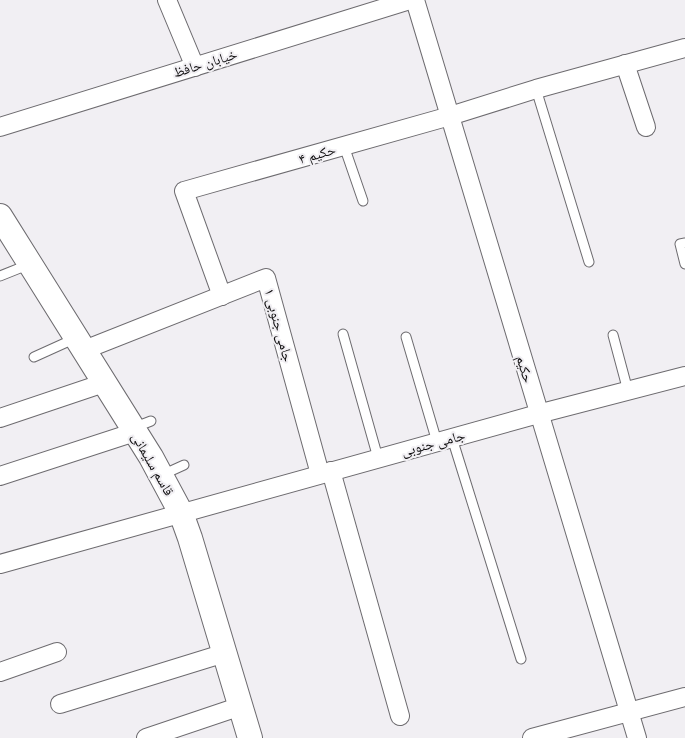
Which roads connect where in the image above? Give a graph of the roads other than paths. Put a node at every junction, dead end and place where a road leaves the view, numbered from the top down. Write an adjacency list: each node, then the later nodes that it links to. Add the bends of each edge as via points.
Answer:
1 (166, 0): 6 (street)
2 (410, 0): 6 (street, خیابان حافظ)
3 (415, 0): 8 (street, حکیم)
4 (685, 48): 5 (street, حکیم ۴)
5 (624, 64): 7 (street, حکیم ۴); 10 (street)
6 (195, 66): 9 (street, خیابان حافظ)
7 (536, 89): 8 (street, حکیم ۴); 15 (lane)
8 (450, 116): 11 (street, حکیم ۴); 28 (street, حکیم)
9 (0, 127)
10 (646, 127)
11 (344, 146): 12 (lane); 19 (street, حکیم ۴, via 184,191)
12 (363, 201)
13 (4, 230): 16 (street, قاسم سلیمانی)
14 (682, 244): 17 (lane)
15 (589, 262)
16 (30, 264): 18 (lane); 23 (street, قاسم سلیمانی)
17 (685, 264)
18 (0, 276)
19 (222, 296): 23 (street, جامی جنوبی ۱); 34 (street, جامی جنوبی ۱, via 266,278)
20 (343, 334): 32 (lane)
21 (614, 335): 27 (lane)
22 (406, 337): 31 (lane)
23 (80, 344): 24 (lane); 26 (street, قاسم سلیمانی)
24 (34, 357)
25 (685, 376): 27 (street, جامی جنوبی)
26 (104, 383): 29 (street); 30 (street, قاسم سلیمانی)
27 (628, 390): 28 (street, جامی جنوبی)
28 (538, 414): 31 (street, جامی جنوبی); 46 (street, حکیم)
29 (0, 418)
30 (140, 427): 35 (street); 36 (street, قاسم سلیمانی)
31 (445, 440): 32 (street, جامی جنوبی); 41 (lane)
32 (378, 458): 34 (street, جامی جنوبی)
33 (184, 465): 36 (lane)
34 (326, 473): 37 (street, جامی جنوبی); 47 (street)
35 (0, 476)
36 (161, 476): 37 (street, قاسم سلیمانی)
37 (181, 513): 38 (street, جامی جنوبی); 40 (street, قاسم سلیمانی)
38 (0, 564)
39 (57, 652): 42 (street)
40 (225, 653): 44 (street); 45 (street, قاسم سلیمانی)
41 (521, 659)
42 (0, 672)
43 (685, 697): 46 (street)
44 (60, 704)
45 (241, 706): 48 (street); 49 (street, قاسم سلیمانی)
46 (629, 712): 50 (street); 51 (street, حکیم)
47 (400, 716)
48 (146, 738)
49 (250, 738)
50 (532, 738)
51 (636, 738)

